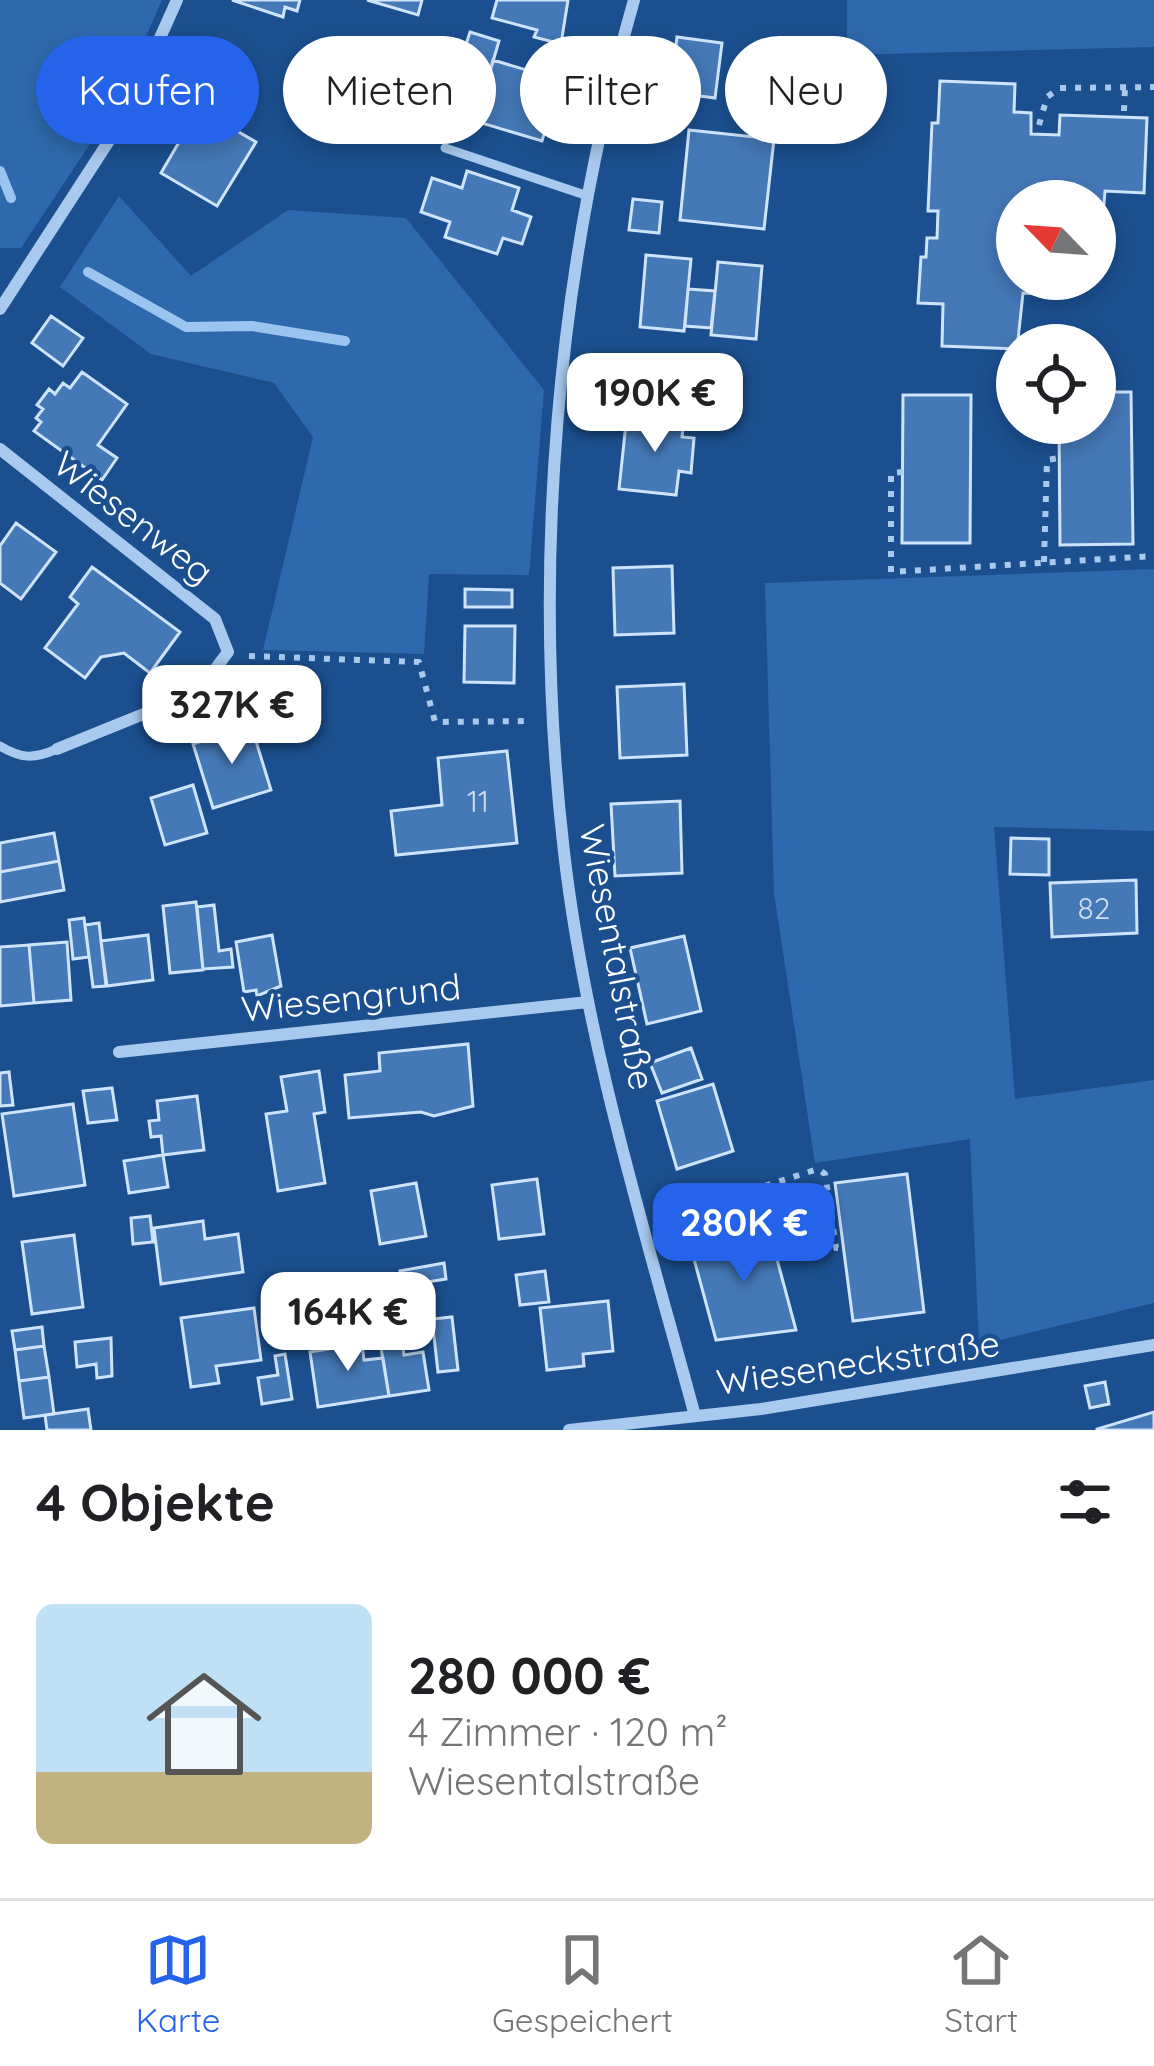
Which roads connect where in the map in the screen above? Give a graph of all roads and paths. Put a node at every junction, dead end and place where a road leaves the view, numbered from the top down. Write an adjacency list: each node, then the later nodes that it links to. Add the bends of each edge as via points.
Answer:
1 (177, 0): 9 (street, via 125,116)
2 (634, 0): 8 (street, Wiesentalstraße)
3 (1125, 87): 4 (path); 5 (path); 6 (path, via 1060,88 1047,97)
4 (1154, 87)
5 (1124, 111)
6 (1039, 125)
7 (445, 148): 8 (lane)
8 (588, 196): 16 (street, Wiesentalstraße, via 571,279 555,498)
9 (0, 309)
10 (0, 449): 15 (street, Wiesenweg, via 215,619)
11 (1059, 458): 14 (path, via 1048,460)
12 (903, 472): 14 (path, via 891,473 891,572)
13 (1154, 556): 14 (path)
14 (1044, 562)
15 (228, 652): 16 (path, via 419,662 435,722); 18 (street, via 199,692)
16 (552, 721): 19 (street, Wiesentalstraße)
17 (0, 746): 18 (lane, via 18,757)
18 (57, 749)
19 (588, 1003): 20 (street, Wiesengrund); 21 (street, Wiesentalstraße)
20 (119, 1052)
21 (644, 1225): 22 (path, via 818,1169 836,1249); 24 (street, Wiesentalstraße)
22 (844, 1248)
23 (1154, 1345): 24 (street, Wieseneckstraße)
24 (695, 1416): 25 (street, Wieseneckstraße)
25 (569, 1430)

